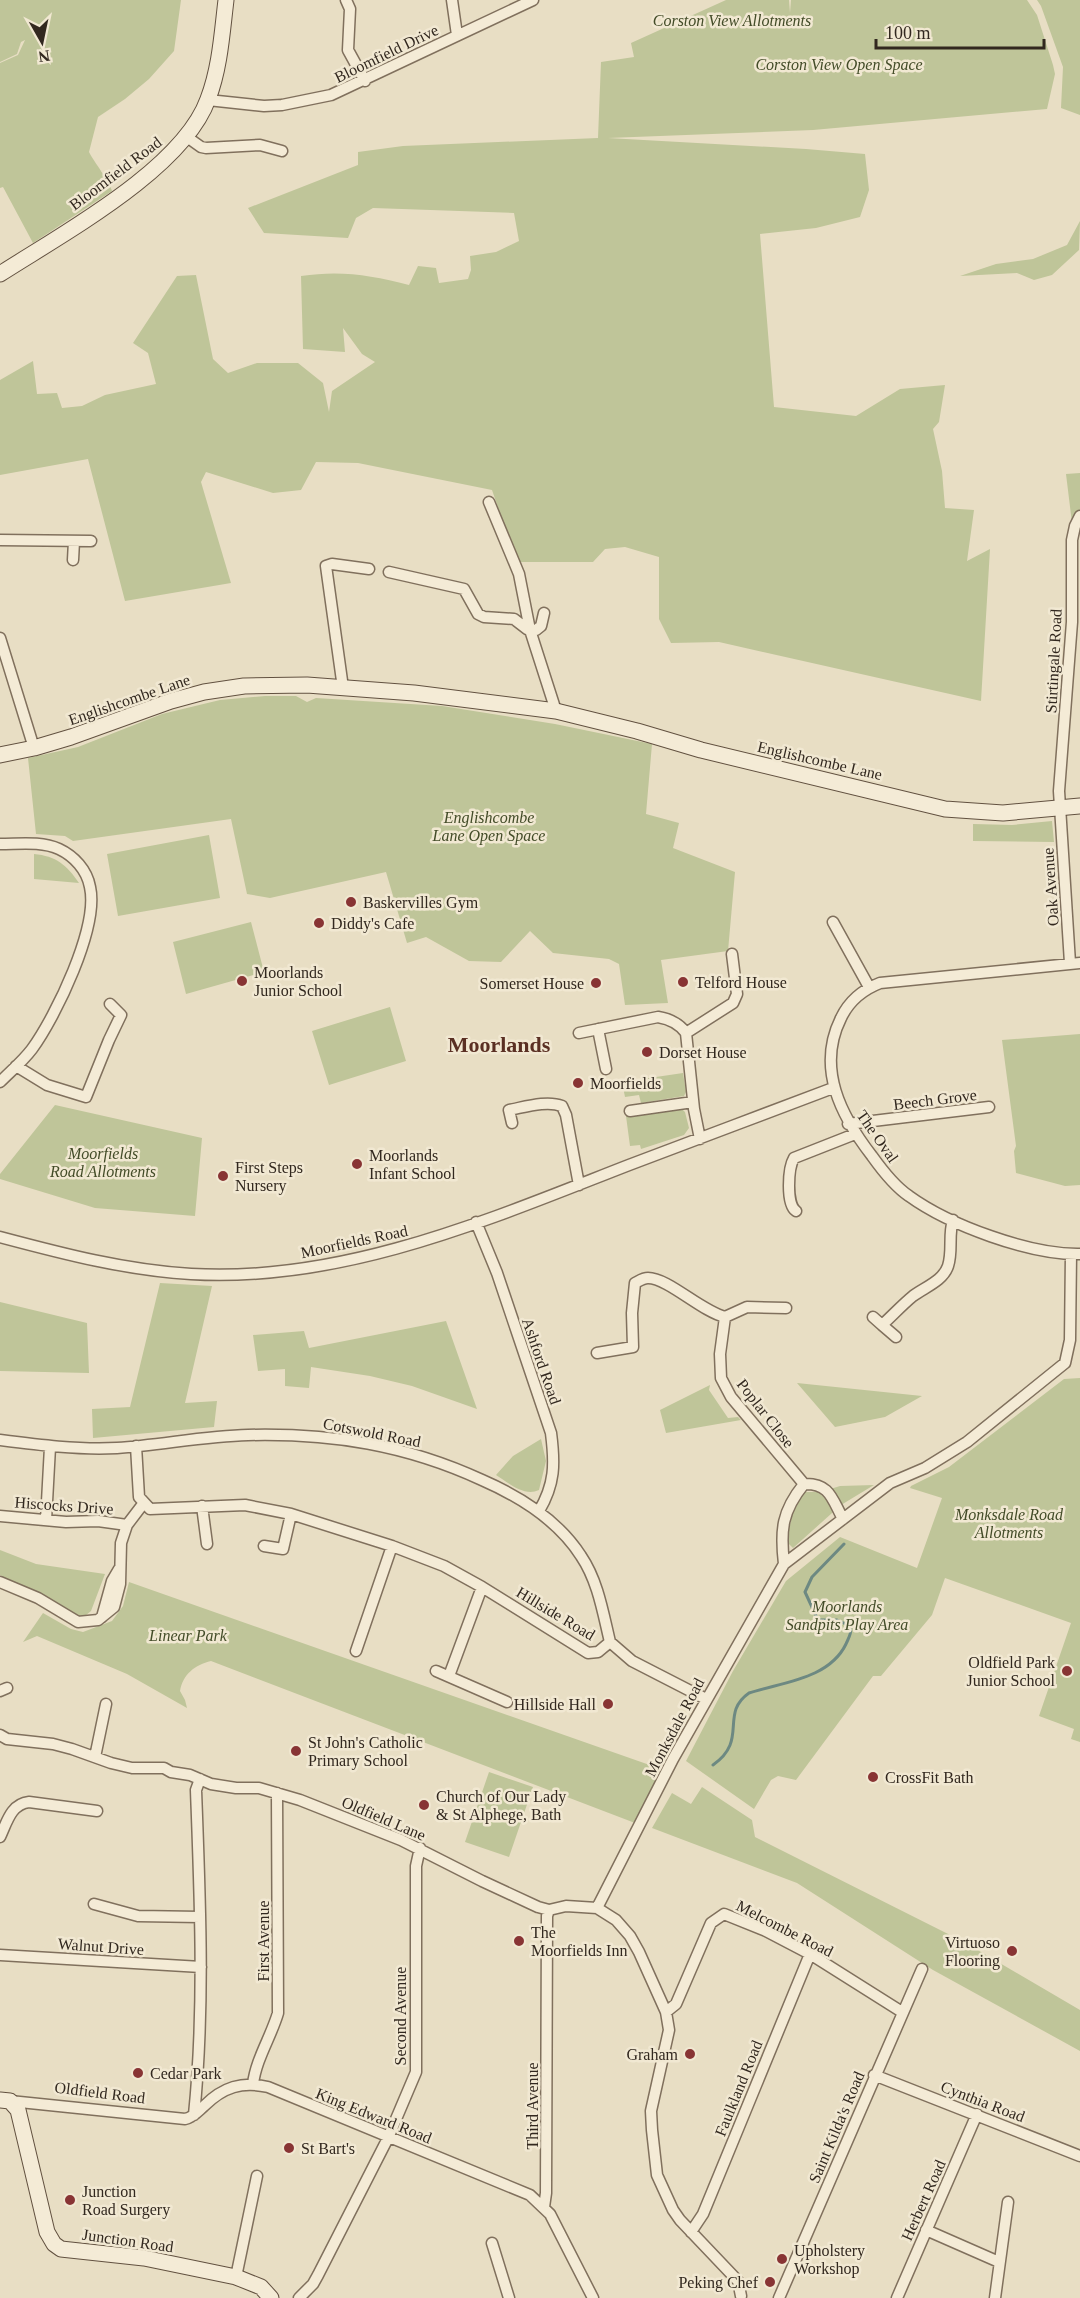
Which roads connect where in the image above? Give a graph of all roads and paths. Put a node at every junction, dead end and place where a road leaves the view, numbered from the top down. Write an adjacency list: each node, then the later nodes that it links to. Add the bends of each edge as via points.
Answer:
1 (226, 0): 7 (street, Bloomfield Road, via 219,58)
2 (346, 0): 6 (street, via 350,9 348,50)
3 (452, 0): 5 (street)
4 (533, 0): 5 (street, Bloomfield Drive)
5 (457, 35): 6 (street, Bloomfield Drive)
6 (365, 81): 7 (street, Bloomfield Drive, via 331,95 289,104 264,106)
7 (208, 100): 8 (street, Bloomfield Road)
8 (187, 137): 9 (street, via 206,148 260,145); 10 (street, Bloomfield Road, via 135,184)
9 (282, 151)
10 (0, 274)
11 (489, 502): 21 (street, via 519,574)
12 (1080, 516): 20 (street, Stirtingale Road, via 1072,540)
13 (0, 540): 14 (street)
14 (74, 541): 15 (street); 16 (street)
15 (91, 541)
16 (73, 560)
17 (369, 569): 23 (street, via 326,566)
18 (389, 572): 21 (street, via 464,590 478,614 514,619)
19 (544, 613): 21 (street, via 541,626)
20 (1076, 622): 28 (street, Stirtingale Road)
21 (530, 630): 24 (street)
22 (0, 638): 25 (street)
23 (343, 688): 24 (street, Englishcombe Lane); 25 (street, Englishcombe Lane, via 281,684 219,689 171,701)
24 (556, 711): 28 (street, Englishcombe Lane, via 945,809 1003,813)
25 (34, 748): 26 (street, Englishcombe Lane)
26 (0, 755)
27 (1080, 806): 28 (street, Englishcombe Lane)
28 (1059, 808): 32 (street, Oak Avenue)
29 (0, 844): 38 (street, via 46,845 60,850 81,865 91,895 85,934 68,984 42,1032)
30 (832, 922): 33 (street)
31 (732, 954): 37 (street, via 737,994 733,1003)
32 (1075, 963): 33 (street, The Oval, via 880,982)
33 (869, 987): 41 (street, The Oval, via 848,1004 834,1032 829,1062)
34 (110, 1004): 38 (street, via 121,1015 86,1097 47,1085)
35 (598, 1029): 36 (street); 37 (street, via 658,1017 676,1022); 39 (street)
36 (579, 1033)
37 (686, 1033): 42 (street)
38 (16, 1066): 40 (street)
39 (606, 1069)
40 (0, 1082)
41 (833, 1088): 46 (street, The Oval); 48 (street, Moorfields Road)
42 (693, 1102): 44 (street); 48 (street)
43 (989, 1107): 46 (street, Beech Grove)
44 (630, 1111)
45 (512, 1124): 49 (street, via 508,1105 562,1106)
46 (848, 1124): 47 (street, The Oval)
47 (855, 1134): 50 (street, via 794,1158 790,1164 789,1201); 51 (street, The Oval, via 907,1196)
48 (700, 1139): 49 (street, Moorfields Road)
49 (579, 1185): 52 (street, Moorfields Road)
50 (796, 1211)
51 (953, 1220): 54 (street, The Oval, via 1020,1245); 59 (street, via 948,1267 941,1278)
52 (476, 1222): 53 (street, Moorfields Road, via 414,1244 336,1263 228,1274 128,1268); 68 (street, Ashford Road, via 551,1433 555,1461 552,1480)
53 (0, 1237)
54 (1076, 1254): 58 (street, Monksdale Road)
55 (786, 1308): 56 (street, via 747,1307)
56 (725, 1317): 61 (street, via 658,1280 642,1279 635,1283 633,1295 633,1347); 65 (street, Poplar Close, via 721,1377 731,1397)
57 (873, 1317): 59 (street)
58 (1075, 1323): 71 (street, Monksdale Road, via 1065,1363 1055,1372 967,1442 925,1468 890,1483)
59 (882, 1325): 60 (street)
60 (896, 1337)
61 (597, 1353)
62 (0, 1440): 64 (street, Cotswold Road)
63 (136, 1446): 64 (street, Cotswold Road); 66 (street, via 137,1486); 68 (street, Cotswold Road, via 246,1435 339,1438 449,1464 513,1494)
64 (50, 1447): 72 (street)
65 (804, 1484): 71 (street, via 827,1489); 77 (street, via 785,1515 781,1539)
66 (143, 1504): 67 (street, Hillside Road, via 159,1510); 73 (street, Hiscocks Drive)
67 (202, 1506): 69 (street, Hillside Road, via 245,1505); 74 (street)
68 (538, 1511): 80 (street, Cotswold Road, via 565,1533 583,1558 596,1588)
69 (291, 1514): 75 (street, via 283,1550); 76 (street, Hillside Road)
70 (0, 1516): 72 (street, Hiscocks Drive)
71 (843, 1519): 77 (street, Monksdale Road)
72 (46, 1520): 73 (street, Hiscocks Drive)
73 (127, 1525): 78 (street, Hiscocks Drive, via 121,1543 120,1584 114,1607 102,1617 78,1622 38,1598)
74 (207, 1544)
75 (264, 1546)
76 (392, 1546): 79 (street, Hillside Road, via 444,1566); 81 (street)
77 (784, 1564): 84 (street, Monksdale Road)
78 (0, 1582)
79 (482, 1587): 80 (street, Hillside Road, via 588,1653 598,1652); 83 (street)
80 (610, 1642): 84 (street, Hillside Road, via 632,1661)
81 (356, 1651)
82 (436, 1671): 83 (street)
83 (449, 1676): 85 (street)
84 (706, 1699): 96 (street, Monksdale Road)
85 (507, 1702)
86 (106, 1704): 88 (street)
87 (0, 1735): 88 (street, Oldfield Lane, via 53,1744)
88 (95, 1757): 89 (street, Oldfield Lane, via 132,1768 164,1768)
89 (200, 1779): 90 (street, Oldfield Lane, via 224,1787); 97 (street, via 196,1790)
90 (277, 1793): 93 (street, Oldfield Lane); 105 (street, First Avenue, via 278,2013)
91 (97, 1811): 92 (street, via 21,1803 14,1808)
92 (0, 1837)
93 (420, 1848): 95 (street, Oldfield Lane, via 500,1890 538,1907); 109 (street, Second Avenue, via 416,1866 416,2072)
94 (94, 1905): 97 (street, via 138,1916)
95 (552, 1908): 96 (street, Oldfield Lane); 113 (street, Third Avenue, via 547,1916)
96 (597, 1908): 102 (street, via 616,1920 630,1936)
97 (200, 1917): 100 (street)
98 (810, 1954): 102 (street, Melcombe Road, via 729,1914 720,1915 711,1923 676,2004); 103 (street, Melcombe Road); 115 (street, Faulkland Road, via 703,2214)
99 (0, 1955): 100 (street, Walnut Drive)
100 (201, 1967): 108 (street, via 200,2062)
101 (922, 1969): 103 (street, Saint Kilda's Road)
102 (666, 2012): 115 (street, via 669,2030 651,2111 655,2163 673,2210)
103 (902, 2012): 104 (street, Saint Kilda's Road)
104 (874, 2075): 107 (street, Cynthia Road); 124 (street, Saint Kilda's Road)
105 (253, 2084): 108 (street, King Edward Road, via 225,2089); 109 (street, King Edward Road)
106 (5, 2100): 108 (street, Oldfield Road, via 178,2119); 118 (street, Junction Road, via 18,2110 47,2232 54,2244 61,2249 144,2258)
107 (977, 2114): 110 (street, Cynthia Road); 114 (street, Herbert Road)
108 (194, 2115)
109 (388, 2138): 113 (street, King Edward Road, via 530,2195); 121 (street, Second Avenue, via 314,2284)
110 (1080, 2156)
111 (256, 2176): 118 (street)
112 (1008, 2202): 117 (street)
113 (544, 2207): 123 (street)
114 (926, 2230): 117 (street); 125 (street, Herbert Road)
115 (691, 2232): 119 (street, via 738,2281)
116 (492, 2243): 122 (street)
117 (999, 2262): 126 (street)
118 (236, 2277): 120 (street, Junction Road, via 261,2287)
119 (743, 2297)
120 (272, 2298)
121 (299, 2298)
122 (509, 2298)
123 (593, 2298)
124 (779, 2298)
125 (897, 2298)
126 (995, 2298)

